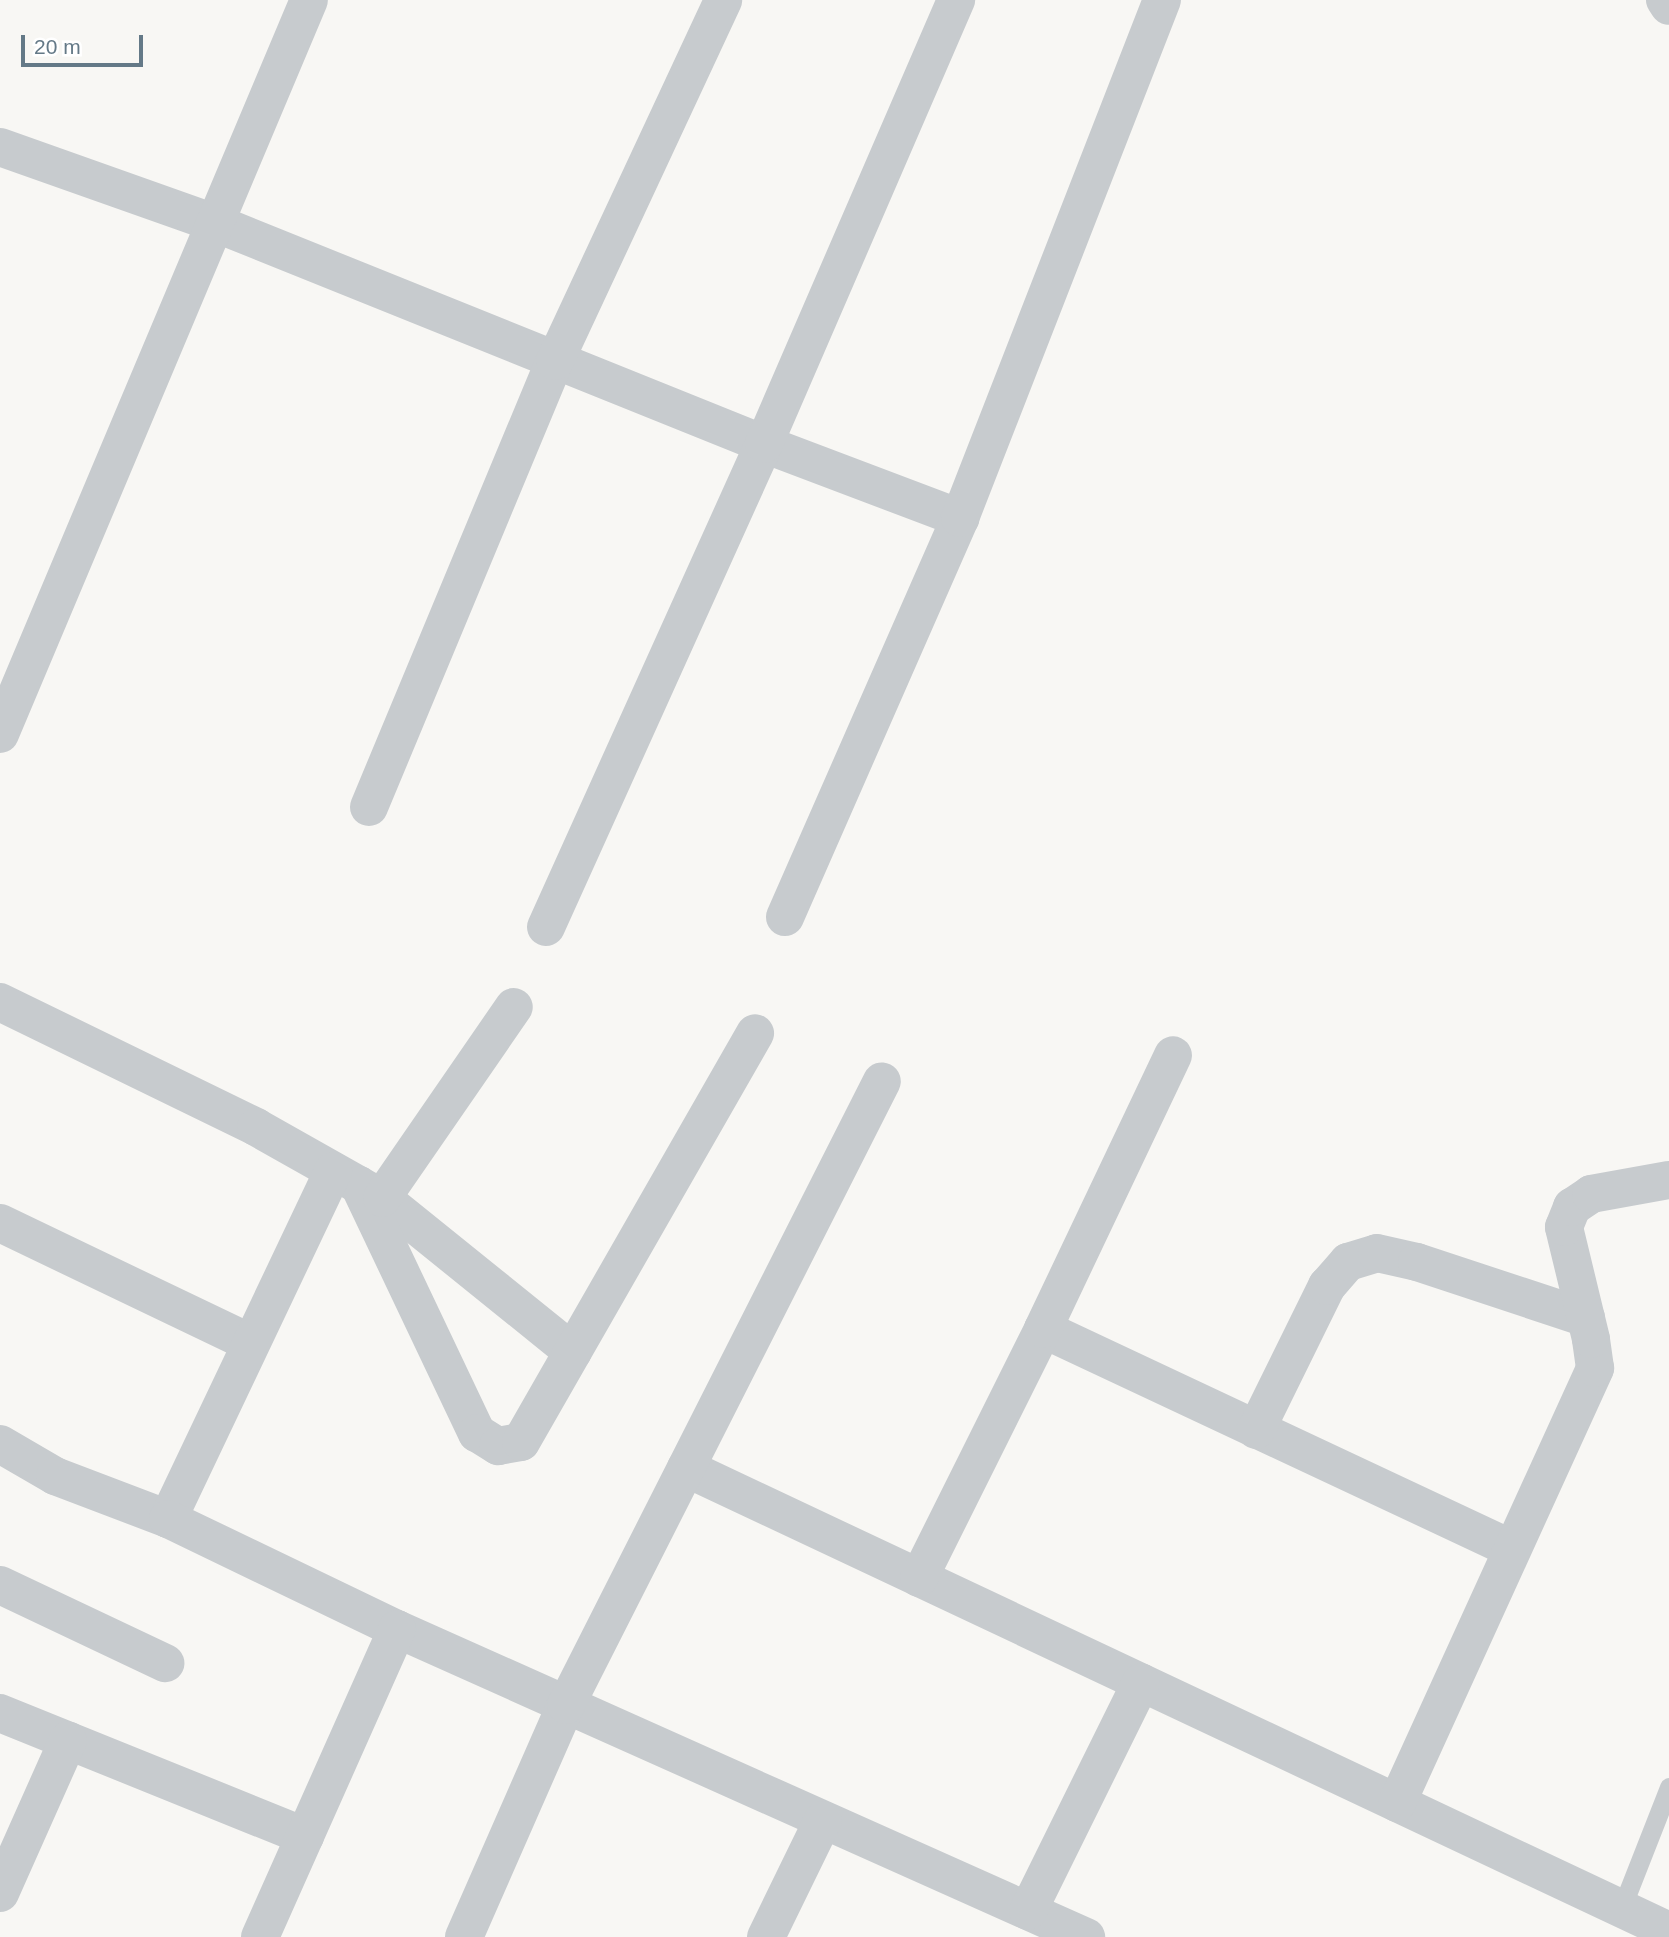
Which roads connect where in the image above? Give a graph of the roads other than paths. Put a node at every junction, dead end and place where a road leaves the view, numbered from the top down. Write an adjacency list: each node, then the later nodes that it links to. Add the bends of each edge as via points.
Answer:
1 (309, 0): 8 (street)
2 (723, 0): 9 (street)
3 (956, 0): 10 (street)
4 (1162, 0): 11 (street)
5 (1665, 0): 6 (street)
6 (1669, 6)
7 (0, 147): 8 (street)
8 (215, 223): 9 (street); 12 (street)
9 (555, 361): 10 (street); 14 (street)
10 (764, 444): 11 (street); 16 (street)
11 (960, 517): 15 (street)
12 (15, 657): 13 (street)
13 (0, 734)
14 (369, 807)
15 (785, 917)
16 (546, 927)
17 (0, 1002): 23 (street, via 256,1127)
18 (514, 1007): 23 (street)
19 (755, 1033): 28 (street)
20 (1173, 1055): 26 (street)
21 (882, 1081): 31 (street)
22 (1669, 1180): 25 (street, via 1591,1194 1572,1207 1564,1227)
23 (358, 1185): 27 (street); 28 (street); 28 (street, via 477,1433 498,1446 522,1442)
24 (2, 1231): 27 (street)
25 (1586, 1318): 29 (street, via 1417,1262 1377,1253 1348,1262 1327,1286); 33 (street, via 1595,1368)
26 (1043, 1329): 29 (street); 34 (street)
27 (251, 1343): 32 (street)
28 (573, 1352)
29 (1256, 1430): 33 (street)
30 (0, 1444): 32 (street, via 55,1476)
31 (686, 1468): 34 (street); 39 (street)
32 (168, 1519): 36 (street)
33 (1512, 1549): 43 (street)
34 (919, 1578): 38 (street)
35 (0, 1585): 37 (street)
36 (397, 1629): 39 (street); 45 (street)
37 (165, 1663)
38 (1141, 1682): 43 (street); 48 (street)
39 (566, 1705): 44 (street); 51 (street)
40 (0, 1713): 41 (street)
41 (68, 1740): 45 (street); 46 (street)
42 (1669, 1787): 47 (lane)
43 (1397, 1803): 47 (street)
44 (823, 1819): 48 (street); 52 (street)
45 (305, 1836): 50 (street)
46 (0, 1893)
47 (1622, 1908): 49 (street)
48 (1028, 1911): 53 (street)
49 (1669, 1931)
50 (260, 1937)
51 (464, 1937)
52 (766, 1937)
53 (1086, 1937)

